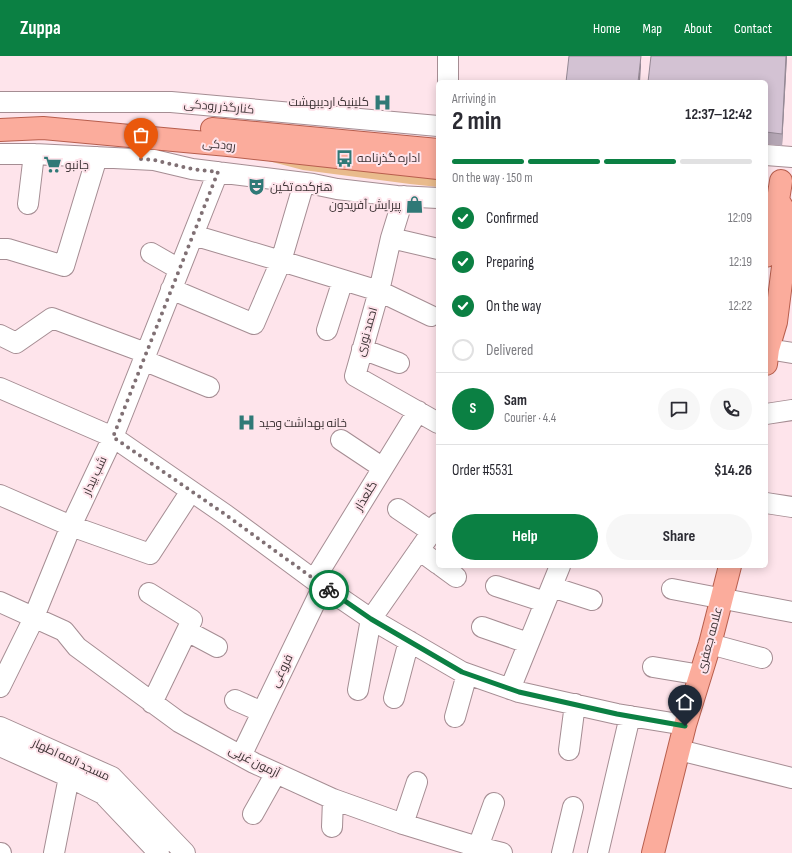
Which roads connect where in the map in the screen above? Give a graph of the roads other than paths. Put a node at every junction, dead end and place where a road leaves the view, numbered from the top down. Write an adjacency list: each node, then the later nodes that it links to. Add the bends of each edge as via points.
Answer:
1 (448, 56): 2 (street)
2 (448, 80)
3 (0, 102): 5 (street, کنارگذر رودکی, via 171,102)
4 (0, 118): 7 (main road, رودکی, via 54,116)
5 (436, 126)
6 (0, 130): 13 (main road, رودکی, via 43,128)
7 (436, 150)
8 (0, 154): 9 (street)
9 (34, 154): 11 (street); 19 (street)
10 (768, 155): 12 (street)
11 (97, 157): 14 (street, via 154,160); 22 (street, via 64,266 8,249)
12 (792, 157)
13 (436, 168)
14 (218, 172): 15 (street); 20 (street, شب بیدار)
15 (304, 183): 17 (street); 26 (street)
16 (779, 190): 25 (main road, via 770,217)
17 (404, 196): 18 (street); 21 (street, احمد نوری)
18 (436, 198)
19 (28, 204)
20 (193, 235): 26 (street); 27 (street, شب بیدار)
21 (391, 238): 23 (street); 30 (street, احمد نوری)
22 (0, 249)
23 (436, 249)
24 (151, 253): 27 (street)
25 (775, 254): 34 (main road, via 776,322)
26 (281, 261): 28 (street); 29 (street, via 254,324)
27 (179, 269): 29 (street, شب بیدار)
28 (343, 280): 30 (street); 32 (street)
29 (171, 289): 38 (street, شب بیدار)
30 (379, 292): 31 (street); 35 (street, احمد نوری)
31 (431, 316)
32 (327, 330)
33 (0, 335): 38 (street, via 16,344 52,318)
34 (768, 347)
35 (362, 349): 39 (street); 43 (street, احمد نوری, via 355,376)
36 (768, 350): 37 (street)
37 (792, 353)
38 (145, 357): 40 (street); 46 (street, شب بیدار)
39 (399, 363)
40 (209, 387)
41 (0, 388): 46 (street)
42 (792, 410): 44 (street)
43 (418, 411): 45 (street, احمد نوری); 48 (street, گلعذار)
44 (768, 414)
45 (436, 422)
46 (113, 437): 49 (street); 54 (street, شب بیدار)
47 (341, 440): 48 (street)
48 (383, 468): 60 (street, گلعذار)
49 (191, 491): 54 (street, via 150,554); 60 (street)
50 (0, 496): 54 (street)
51 (768, 503): 52 (street)
52 (792, 507)
53 (398, 509): 55 (street)
54 (71, 526): 69 (street, شب بیدار)
55 (435, 527): 56 (street)
56 (419, 550): 57 (street); 70 (street)
57 (436, 563)
58 (559, 568): 64 (street)
59 (730, 568): 65 (main road, علامه جعفری)
60 (319, 583): 70 (street); 88 (street, فروغی)
61 (496, 586): 64 (street)
62 (672, 589): 65 (street)
63 (149, 593): 72 (street, via 192,620)
64 (548, 595): 66 (street); 74 (street)
65 (722, 598): 68 (street); 75 (main road, علامه جعفری)
66 (592, 600)
67 (0, 602): 69 (street, آزمون غربی)
68 (792, 612)
69 (33, 618): 81 (street, شب بیدار); 86 (street, آزمون غربی, via 64,632 77,646)
70 (371, 619): 73 (street); 83 (street)
71 (482, 627): 74 (street)
72 (187, 631): 76 (street); 86 (street)
73 (409, 641): 79 (street); 84 (street)
74 (528, 643): 82 (street)
75 (710, 644): 77 (street); 80 (main road, علامه جعفری)
76 (217, 646)
77 (762, 658)
78 (653, 667): 80 (street)
79 (467, 674): 82 (street); 90 (street)
80 (701, 675): 91 (main road, علامه جعفری)
81 (0, 687)
82 (510, 689): 87 (street)
83 (358, 690)
84 (394, 698)
85 (235, 700): 88 (street)
86 (152, 703): 96 (street, آزمون غربی, via 179,722)
87 (575, 704): 89 (street); 94 (street)
88 (262, 712): 96 (street, فروغی)
89 (630, 716): 91 (street); 113 (street)
90 (455, 717)
91 (685, 726): 95 (main road, علامه جعفری)
92 (0, 727): 97 (street, مسجد ائمه اطهار)
93 (0, 746): 97 (street, مسجد ائمه اطهار)
94 (569, 750)
95 (679, 750): 99 (street); 114 (main road, علامه جعفری)
96 (241, 756): 98 (street, آزمون غربی)
97 (72, 769): 108 (street); 109 (street, مسجد ائمه اطهار, via 103,794); 110 (street, مسجد ائمه اطهار, via 112,777)
98 (276, 773): 101 (street, آزمون غربی); 104 (street)
99 (792, 778)
100 (417, 782): 105 (street)
101 (333, 799): 105 (street, آزمون غربی); 106 (street)
102 (494, 803): 107 (street)
103 (573, 807): 112 (street)
104 (253, 814)
105 (403, 824): 107 (street, آزمون غربی)
106 (332, 827)
107 (478, 847): 111 (street, آزمون غربی)
108 (54, 853)
109 (158, 853)
110 (185, 853)
111 (502, 853)
112 (562, 853)
113 (598, 853)
114 (652, 853)

